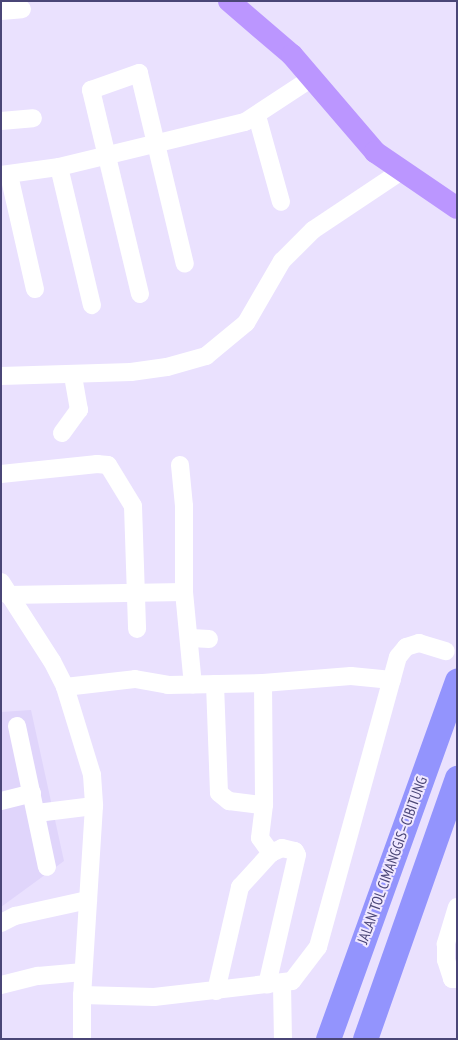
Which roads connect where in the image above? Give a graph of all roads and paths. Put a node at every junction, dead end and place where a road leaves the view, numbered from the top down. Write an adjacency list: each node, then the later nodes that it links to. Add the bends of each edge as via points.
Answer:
1 (229, 1): 4 (main road, via 270,34)
2 (22, 9): 3 (street)
3 (1, 11)
4 (312, 78): 5 (street); 11 (main road, via 375,152)
5 (257, 116): 8 (street); 13 (street)
6 (33, 118): 7 (street)
7 (1, 121)
8 (157, 142): 9 (street); 9 (street, via 138,73 90,91); 15 (street)
9 (108, 155): 10 (street); 17 (street)
10 (59, 167): 12 (street); 18 (street)
11 (403, 170): 14 (main road); 20 (street, via 314,230 296,247 282,261 246,323 213,352 167,367)
12 (5, 175): 16 (street)
13 (281, 202)
14 (457, 208)
15 (185, 264)
16 (35, 289)
17 (140, 294)
18 (92, 305)
19 (1, 376): 20 (street)
20 (73, 376): 21 (street, via 79,410)
21 (62, 433)
22 (180, 465): 25 (street, via 184,506)
23 (1, 474): 26 (street, via 108,465 133,506)
24 (4, 588): 26 (street); 36 (street)
25 (184, 592): 26 (street); 28 (street)
26 (135, 593): 27 (street)
27 (137, 629)
28 (191, 638): 29 (street); 34 (street)
29 (209, 639)
30 (446, 651): 31 (street, via 428,643 406,647 398,657)
31 (392, 680): 33 (street, via 351,676); 52 (street, via 318,947 292,981)
32 (457, 680): 57 (highway, JALAN TOL CIMANGGIS–CIBITUNG)
33 (263, 683): 35 (street); 41 (street)
34 (193, 684): 35 (street); 36 (street, via 136,679)
35 (215, 684): 41 (street, via 219,793 229,801)
36 (65, 687): 42 (street, via 85,747)
37 (17, 726): 39 (street)
38 (457, 778): 58 (highway)
39 (32, 794): 40 (street); 43 (street)
40 (1, 801)
41 (264, 805): 44 (street, via 260,838)
42 (94, 806): 43 (street); 46 (street)
43 (37, 813): 45 (street)
44 (271, 853): 52 (street, via 282,848 295,851 297,855); 53 (street, via 240,887)
45 (47, 867)
46 (88, 900): 48 (street, via 15,916); 49 (street)
47 (457, 907): 50 (street, via 446,944 446,960 452,979)
48 (1, 923)
49 (83, 972): 51 (street, via 38,976); 54 (street)
50 (457, 979)
51 (1, 985)
52 (275, 985): 53 (street); 56 (street)
53 (216, 991): 54 (street, via 154,997)
54 (82, 995): 55 (street)
55 (82, 1039)
56 (283, 1039)
57 (328, 1039)
58 (365, 1039)

